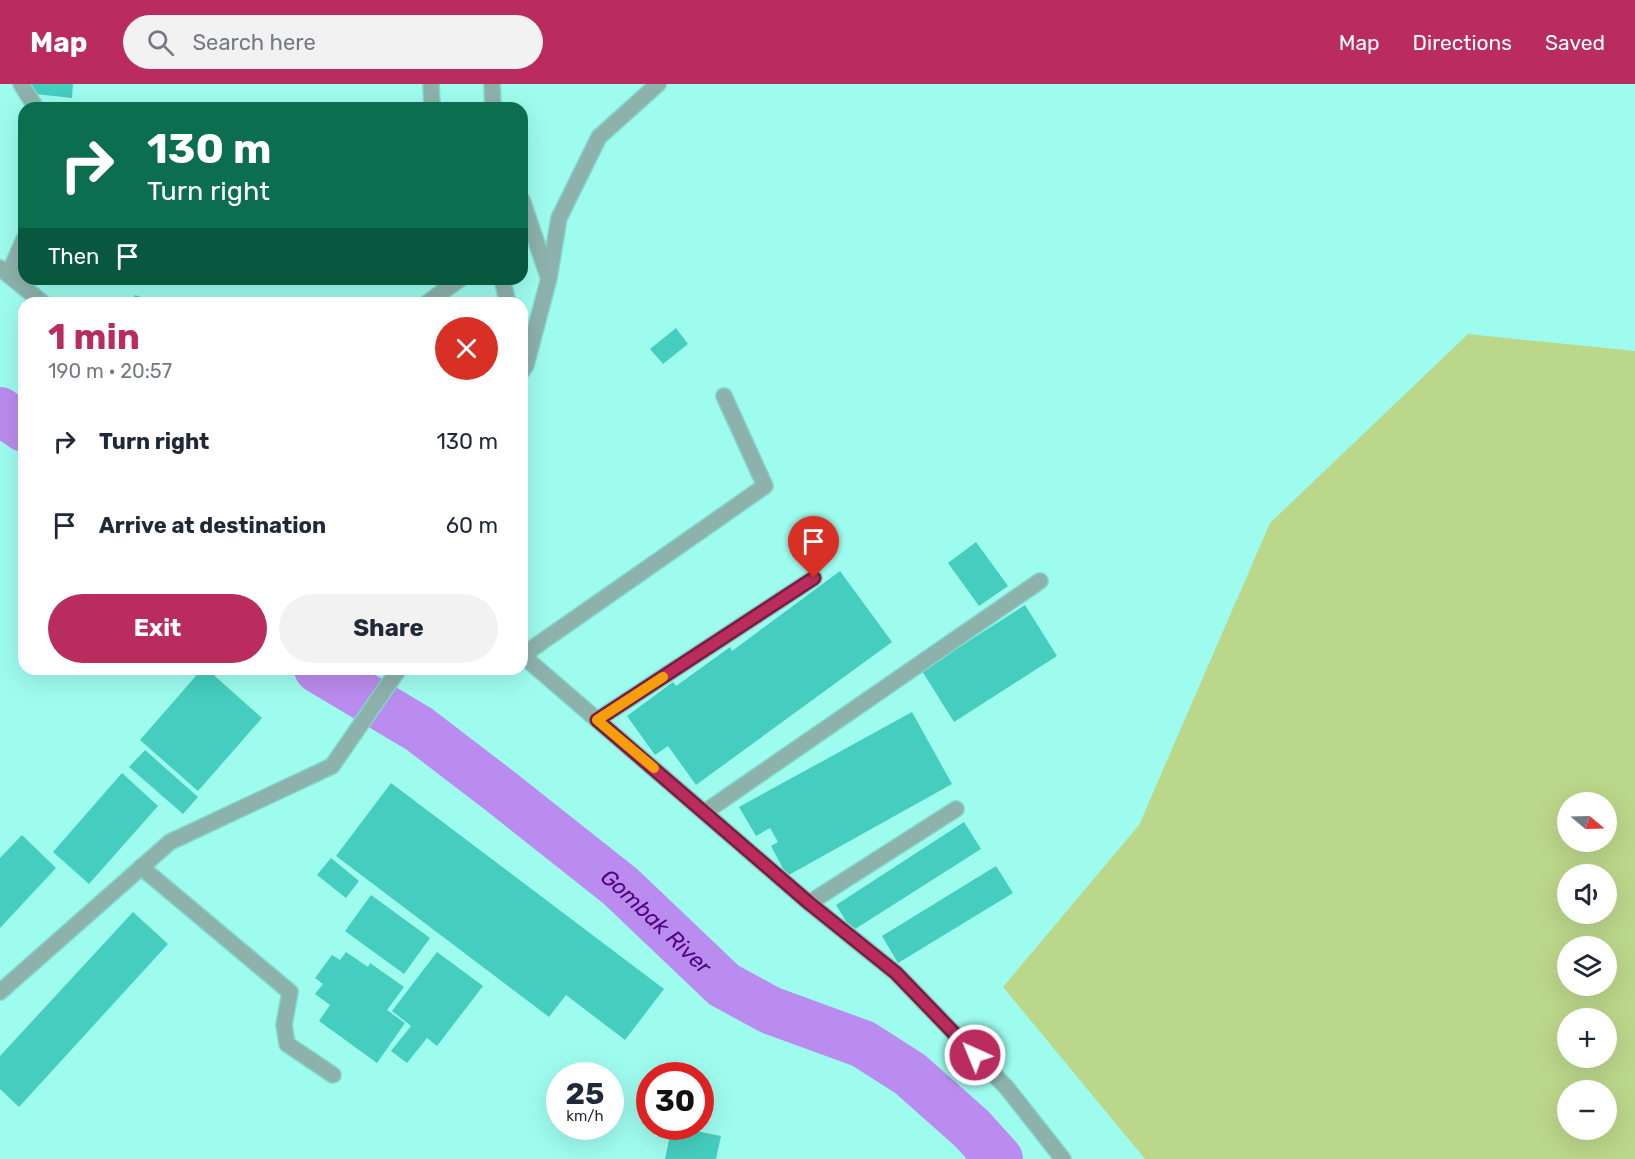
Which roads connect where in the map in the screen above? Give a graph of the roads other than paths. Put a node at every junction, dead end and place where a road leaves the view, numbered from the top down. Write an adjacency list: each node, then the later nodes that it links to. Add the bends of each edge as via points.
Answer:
1 (21, 84): 5 (street)
2 (431, 84): 6 (street)
3 (492, 84): 7 (street)
4 (658, 84): 11 (street, via 599,137 559,218)
5 (32, 102)
6 (432, 102)
7 (493, 102)
8 (528, 217): 11 (street)
9 (18, 248): 10 (street)
10 (5, 271): 12 (street)
11 (549, 278): 17 (street)
12 (18, 282)
13 (22, 285): 15 (street)
14 (452, 285): 16 (street)
15 (36, 297)
16 (435, 297)
17 (528, 347)
18 (724, 396): 21 (street, via 765,486)
19 (814, 578): 24 (street)
20 (1040, 581): 26 (street)
21 (528, 651)
22 (528, 660): 24 (street)
23 (395, 675): 27 (street, via 332,765 170,842)
24 (597, 720): 26 (street)
25 (956, 809): 28 (street)
26 (705, 812): 28 (street)
27 (141, 867): 29 (street); 30 (street, via 290,992 284,1025 287,1044)
28 (809, 903): 31 (street, via 896,973 1007,1088)
29 (0, 992)
30 (333, 1075)
31 (1063, 1159)

